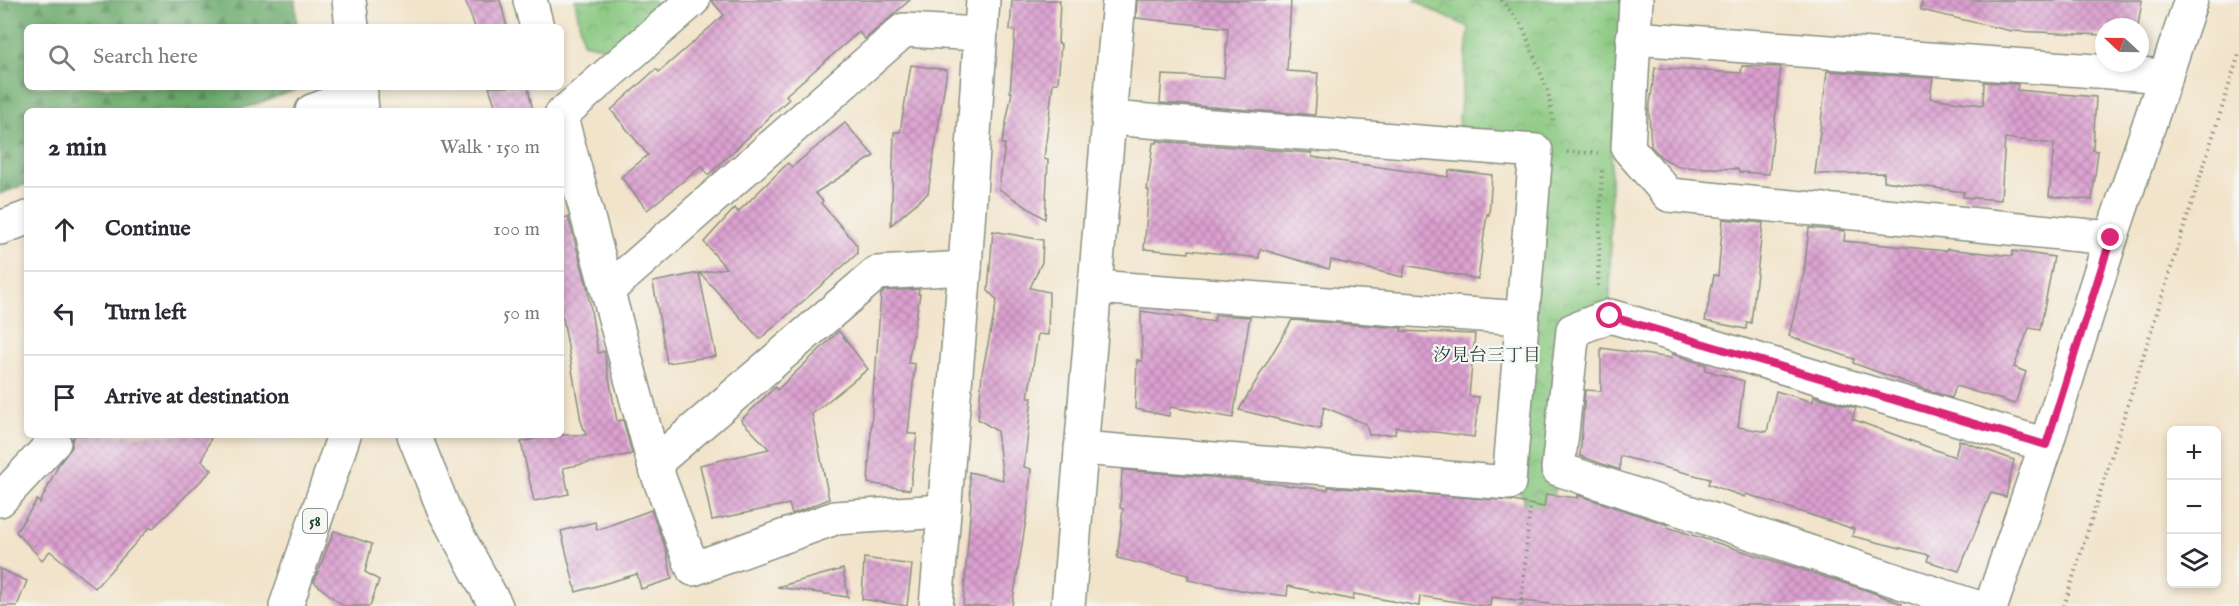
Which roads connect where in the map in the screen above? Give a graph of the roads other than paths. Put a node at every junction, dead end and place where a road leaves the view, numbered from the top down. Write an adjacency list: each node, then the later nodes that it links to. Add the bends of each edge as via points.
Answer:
1 (349, 0): 8 (street)
2 (530, 0): 9 (street)
3 (693, 0): 17 (street)
4 (983, 0): 10 (street)
5 (1119, 0): 18 (street)
6 (1636, 0): 11 (street)
7 (2191, 0): 12 (street)
8 (352, 24)
9 (536, 24)
10 (980, 34): 23 (street); 25 (street, via 904,30)
11 (1633, 38): 12 (street); 22 (street, via 1628,148 1670,195)
12 (2166, 76): 22 (street)
13 (554, 90): 16 (street)
14 (361, 97): 15 (street)
15 (322, 108)
16 (558, 108)
17 (564, 113)
18 (1109, 118): 24 (street); 26 (street, via 1536,151)
19 (564, 127): 25 (street)
20 (24, 219): 21 (street)
21 (0, 228)
22 (2111, 238): 30 (street)
23 (965, 268): 32 (street, via 877,273); 34 (street)
24 (1095, 287): 26 (street); 31 (street)
25 (608, 290): 32 (street)
26 (1522, 318): 31 (street, via 1509,483)
27 (343, 438): 35 (street, 58)
28 (415, 438): 36 (street, via 445,512)
29 (54, 442): 33 (street)
30 (2046, 445): 39 (street, via 1610,316 1573,330 1558,470); 40 (street)
31 (1081, 448): 38 (street)
32 (654, 464): 34 (street, via 693,569 835,518)
33 (0, 500)
34 (944, 511): 37 (street)
35 (286, 606)
36 (496, 606)
37 (936, 606)
38 (1068, 606)
39 (1973, 606)
40 (1991, 606)

